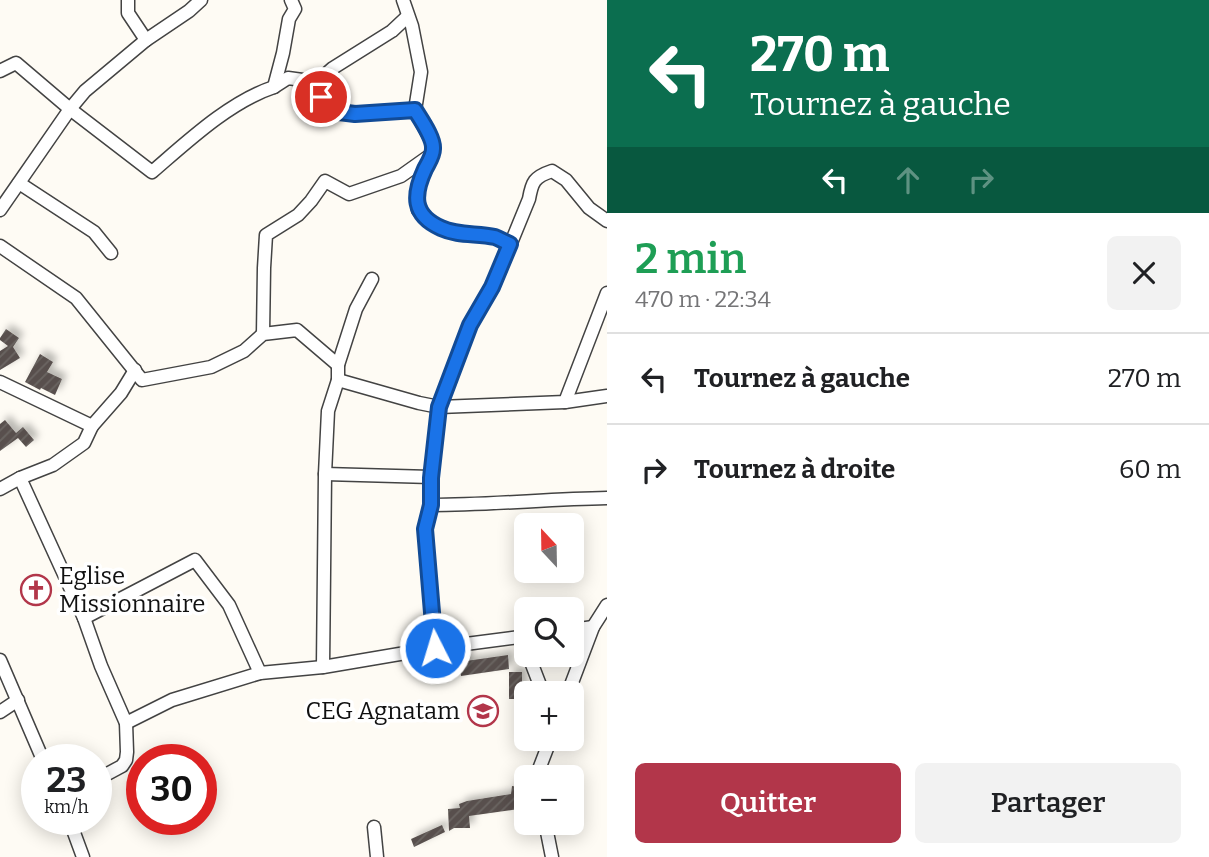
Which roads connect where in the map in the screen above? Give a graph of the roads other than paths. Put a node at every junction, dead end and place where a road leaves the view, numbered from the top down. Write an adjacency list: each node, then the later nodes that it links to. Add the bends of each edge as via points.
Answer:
1 (128, 0): 6 (street, via 128,13)
2 (201, 0): 6 (street)
3 (290, 0): 9 (street, via 295,9)
4 (403, 0): 5 (street)
5 (408, 16): 8 (street); 11 (street, via 421,72)
6 (146, 40): 10 (street)
7 (0, 71): 10 (street, via 16,63)
8 (317, 82): 9 (street, via 288,78); 11 (street, via 324,107 331,111)
9 (274, 88): 10 (street, via 207,125 152,172)
10 (70, 109): 13 (street)
11 (415, 110): 12 (street)
12 (433, 152): 16 (street, via 420,180 418,210 440,228); 21 (street, via 401,176 349,194 325,181 298,215 266,235)
13 (19, 183): 14 (street); 18 (street, via 94,232)
14 (0, 210)
15 (607, 221): 16 (street, via 552,172 532,183)
16 (510, 244): 28 (street, via 470,325)
17 (0, 247): 23 (street, via 76,298)
18 (111, 253)
19 (372, 279): 22 (street, via 356,309)
20 (607, 293): 27 (street)
21 (264, 334): 22 (street, via 297,330); 23 (street, via 244,351 211,367 142,380)
22 (338, 365): 24 (street)
23 (135, 370): 29 (street)
24 (338, 380): 28 (street); 30 (street, via 328,411)
25 (0, 382): 29 (street)
26 (607, 396): 27 (street)
27 (565, 402): 28 (street)
28 (439, 407): 32 (street)
29 (92, 426): 31 (street, via 84,443 53,465)
30 (325, 474): 32 (street); 43 (street)
31 (20, 478): 33 (street); 37 (street)
32 (431, 478): 35 (street)
33 (0, 489)
34 (607, 498): 35 (street)
35 (431, 505): 41 (street, via 425,529)
36 (607, 605): 38 (street)
37 (84, 618): 44 (street, via 195,560 229,605); 48 (street)
38 (593, 627): 39 (street); 45 (street)
39 (584, 628)
40 (514, 638): 41 (street)
41 (435, 648): 43 (street)
42 (0, 660): 46 (street)
43 (323, 667): 44 (street)
44 (268, 672): 48 (street, via 172,701)
45 (573, 681)
46 (18, 700): 47 (street); 49 (street)
47 (0, 712)
48 (126, 723): 50 (street, via 125,760)
49 (36, 744)
50 (112, 771)
51 (374, 827): 55 (street)
52 (75, 835): 54 (street)
53 (548, 835): 56 (street)
54 (83, 857)
55 (377, 857)
56 (552, 857)

